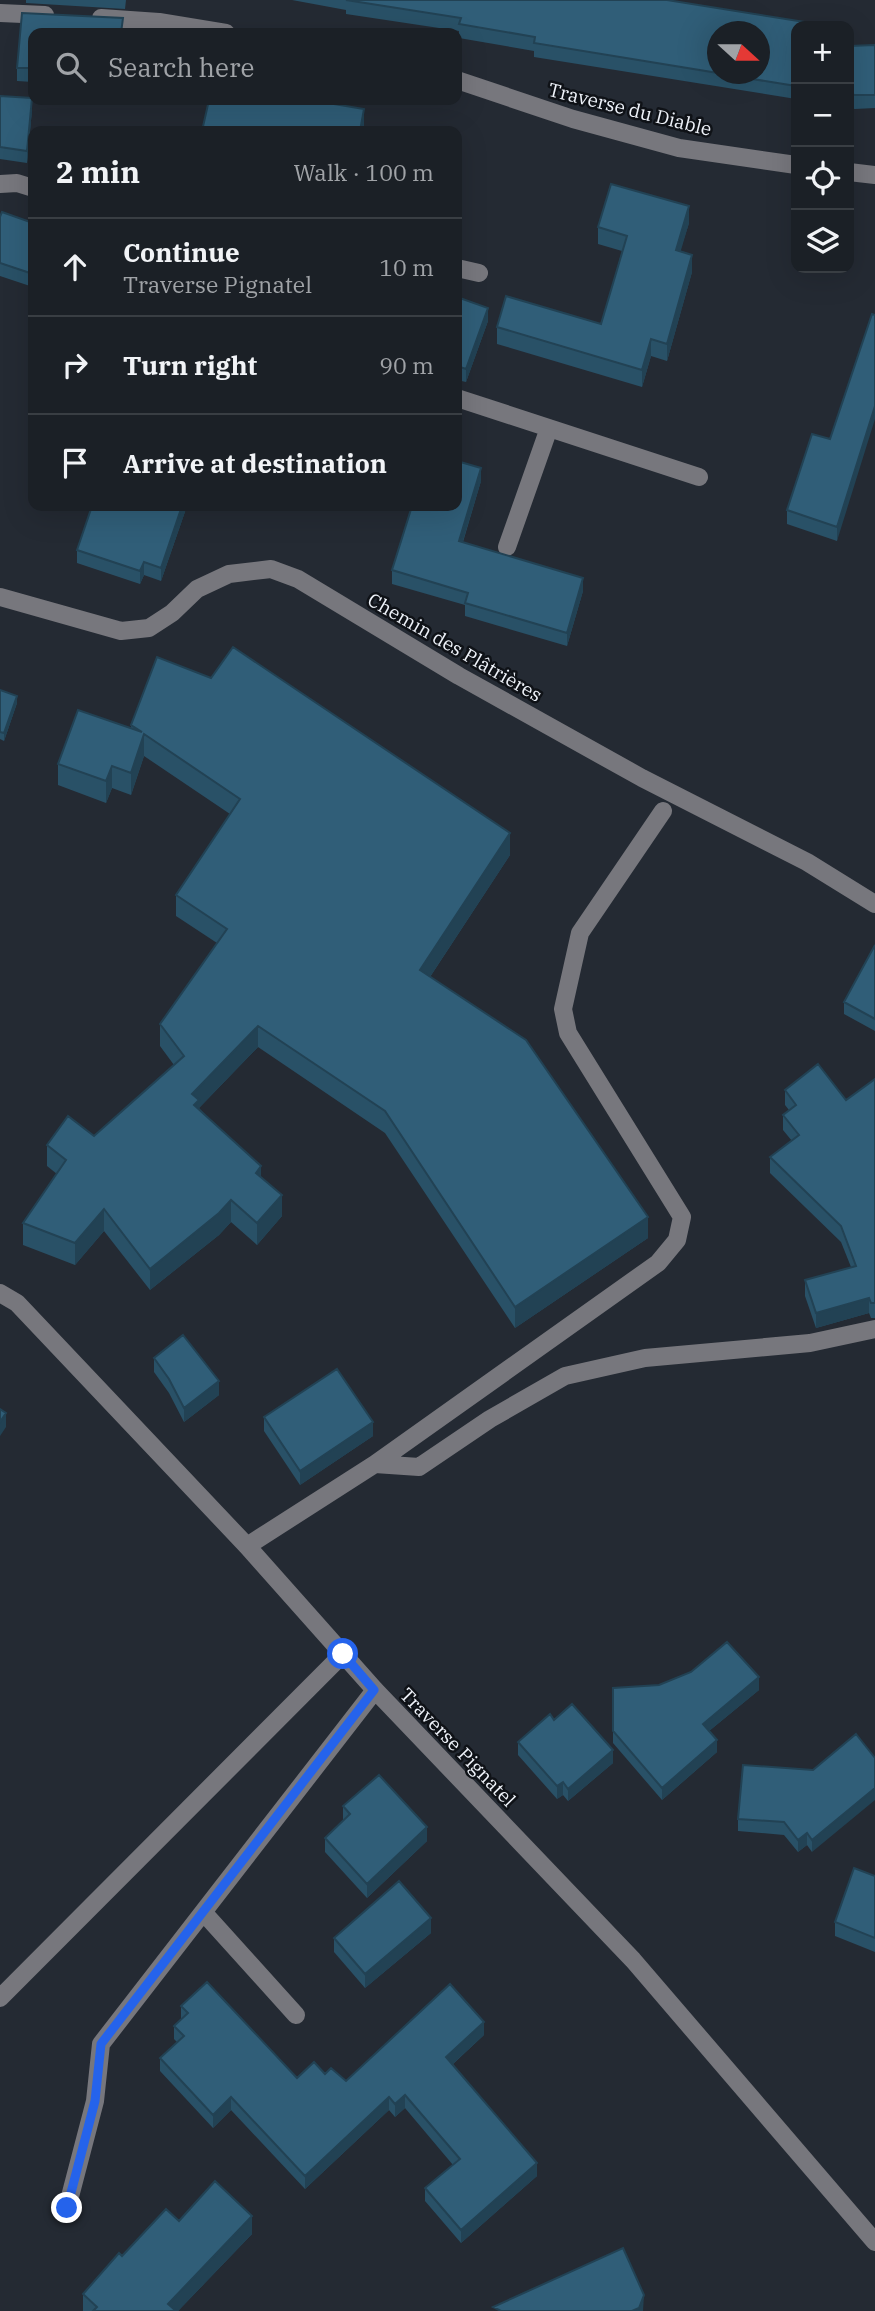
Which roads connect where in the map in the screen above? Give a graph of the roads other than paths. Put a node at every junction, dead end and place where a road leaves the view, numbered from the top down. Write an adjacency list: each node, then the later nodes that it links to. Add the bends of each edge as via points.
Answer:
1 (0, 13): 2 (street)
2 (196, 28)
3 (462, 82): 4 (street, Traverse du Diable, via 573,120 679,148)
4 (791, 164)
5 (854, 173): 6 (street)
6 (875, 175)
7 (462, 269): 8 (street)
8 (479, 273)
9 (462, 400): 10 (street)
10 (549, 428): 11 (street); 12 (street)
11 (699, 477)
12 (507, 547)
13 (0, 597): 15 (street, Chemin des Plâtrières, via 121,631 149,628 197,589 229,574 271,569 298,579 459,676 642,778 807,862)
14 (663, 811): 18 (street, via 580,933 564,1009 568,1033 682,1217 677,1240 658,1263)
15 (875, 904)
16 (0, 1293): 19 (street, Traverse Pignatel, via 17,1303)
17 (875, 1329): 18 (street, via 810,1343 645,1358 565,1376 419,1467)
18 (375, 1464): 19 (street)
19 (247, 1546): 20 (street, Traverse Pignatel)
20 (343, 1654): 21 (street, Traverse Pignatel); 23 (street)
21 (374, 1690): 22 (street); 26 (street, Traverse Pignatel, via 633,1960)
22 (204, 1913): 24 (street); 25 (street, via 101,2044 95,2101)
23 (0, 1998)
24 (296, 2015)
25 (67, 2208)
26 (875, 2242)

